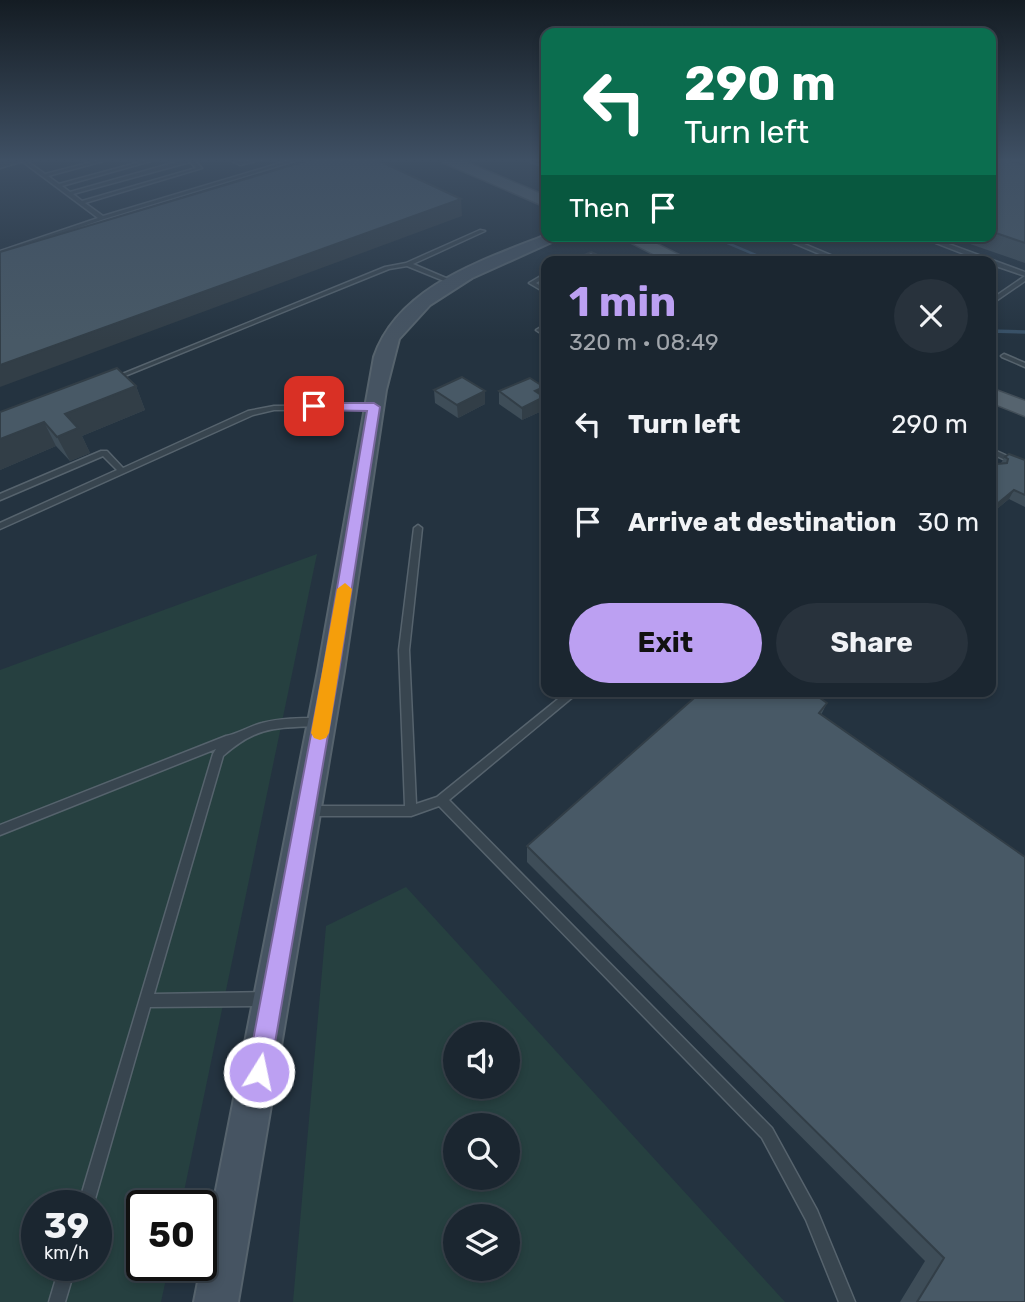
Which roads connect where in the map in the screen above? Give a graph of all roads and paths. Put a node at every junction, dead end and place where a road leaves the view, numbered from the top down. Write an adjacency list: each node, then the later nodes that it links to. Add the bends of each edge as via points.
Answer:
1 (97, 220): 7 (lane)
2 (482, 231): 11 (lane)
3 (544, 242): 15 (main road)
4 (639, 242): 8 (main road)
5 (795, 242): 9 (lane)
6 (937, 242): 10 (lane)
7 (0, 253)
8 (671, 256)
9 (830, 256)
10 (975, 256)
11 (408, 264): 15 (lane); 20 (lane, via 387,268)
12 (996, 264): 13 (lane)
13 (1025, 276): 17 (lane)
14 (541, 278): 16 (lane, via 532,283)
15 (451, 282): 22 (main road, via 413,311 390,340)
16 (541, 288)
17 (996, 298)
18 (1004, 356): 19 (lane)
19 (1025, 365)
20 (103, 383)
21 (996, 397): 23 (main road)
22 (374, 407): 26 (lane, via 274,408 251,413); 31 (main road)
23 (1025, 409)
24 (996, 453): 25 (lane)
25 (1025, 467)
26 (122, 471): 27 (lane, via 104,453); 28 (lane)
27 (0, 498)
28 (0, 526)
29 (418, 528): 35 (lane, via 404,650)
30 (568, 697): 33 (lane)
31 (322, 722): 32 (lane, via 266,725); 34 (main road)
32 (237, 736): 36 (lane); 38 (lane, via 218,754)
33 (441, 800): 35 (lane); 43 (lane, via 767,1133 812,1215)
34 (306, 810): 35 (lane); 37 (main road)
35 (411, 811)
36 (0, 830)
37 (272, 999): 38 (lane); 42 (main road)
38 (146, 1000): 39 (lane)
39 (90, 1190)
40 (63, 1281): 41 (lane)
41 (57, 1302)
42 (216, 1302)
43 (847, 1302)

